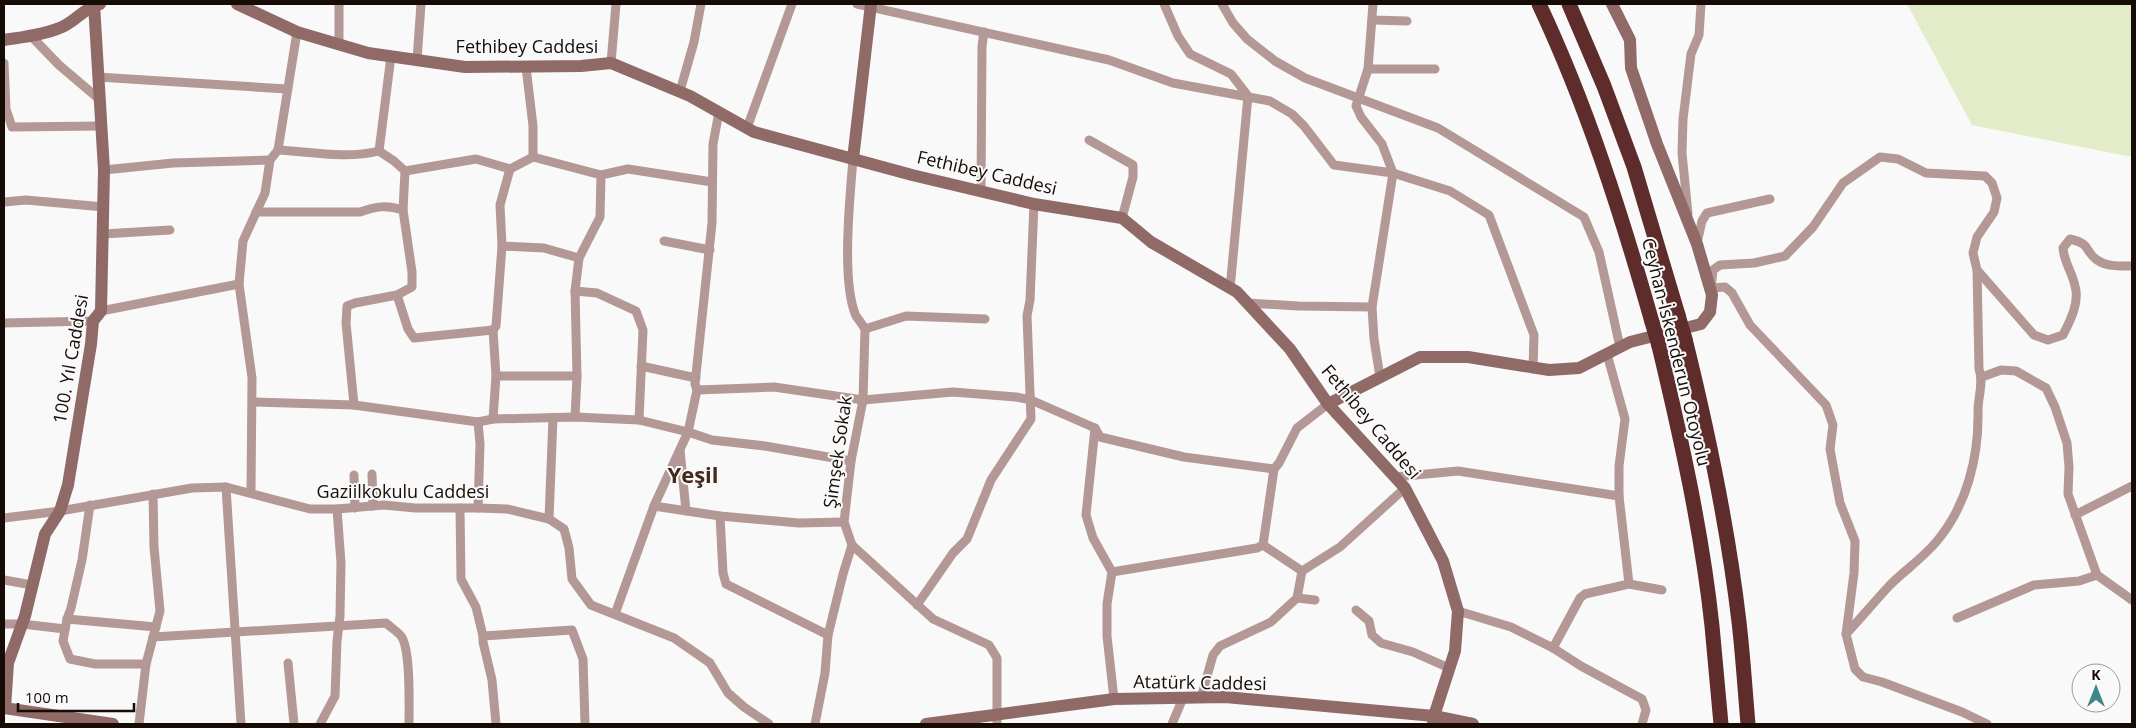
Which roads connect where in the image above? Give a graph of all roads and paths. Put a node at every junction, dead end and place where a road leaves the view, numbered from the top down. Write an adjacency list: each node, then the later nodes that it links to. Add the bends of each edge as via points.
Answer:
1 (96, 4): 21 (street, via 63,27); 31 (street, 100. Yıl Caddesi)
2 (237, 4): 19 (street, Fethibey Caddesi)
3 (339, 4): 23 (street)
4 (421, 4): 25 (street)
5 (616, 4): 27 (street)
6 (701, 4): 33 (street)
7 (792, 4): 39 (street)
8 (857, 4): 16 (street)
9 (1164, 4): 34 (street, via 1190,54 1231,74)
10 (1222, 4): 35 (street, via 1247,39 1274,61 1305,78)
11 (1373, 4): 17 (street)
12 (1539, 4): 184 (highway, Ceyhan-İskenderun Otoyolu, bridge, via 1609,176 1677,419 1712,624)
13 (1569, 4): 185 (highway, Ceyhan-İskenderun Otoyolu, bridge, via 1634,167 1685,339 1723,521 1739,621)
14 (1612, 4): 60 (street, via 1630,40 1631,68)
15 (1702, 4): 60 (street, via 1699,36 1691,54 1683,118)
16 (871, 6): 20 (street); 45 (street)
17 (1372, 20): 18 (street); 29 (street)
18 (1407, 21)
19 (297, 32): 23 (street, Fethibey Caddesi); 32 (street)
20 (984, 32): 34 (street, via 1109,60 1173,83); 52 (street)
21 (31, 36): 22 (street); 36 (street)
22 (4, 40)
23 (339, 45): 24 (street, Fethibey Caddesi)
24 (391, 56): 25 (street, Fethibey Caddesi); 42 (street)
25 (417, 60): 28 (street, Fethibey Caddesi, via 464,67)
26 (4, 63): 38 (street, via 6,109 12,127)
27 (612, 63): 28 (street, Fethibey Caddesi); 33 (street, Fethibey Caddesi)
28 (526, 67): 43 (street, via 534,126)
29 (1368, 69): 30 (street); 35 (street)
30 (1435, 69)
31 (98, 77): 32 (street); 36 (street, 100. Yıl Caddesi)
32 (287, 89): 41 (street)
33 (680, 92): 37 (street, Fethibey Caddesi)
34 (1248, 96): 49 (street, via 1270,100 1292,114 1334,165); 72 (street)
35 (1359, 98): 49 (street, via 1358,111 1382,144); 82 (street, via 1438,128 1584,217 1599,252)
36 (99, 99): 38 (street, 100. Yıl Caddesi)
37 (719, 112): 39 (street, Fethibey Caddesi); 51 (street, via 713,144)
38 (101, 126): 47 (street, 100. Yıl Caddesi)
39 (746, 128): 45 (street, Fethibey Caddesi)
40 (1088, 140): 59 (street, via 1133,165)
41 (278, 150): 42 (street, via 348,155); 44 (street)
42 (378, 151): 48 (street)
43 (532, 157): 46 (street); 50 (street)
44 (270, 160): 47 (street, via 173,163); 58 (street, via 265,193)
45 (853, 160): 52 (street, Fethibey Caddesi); 80 (street, via 848,215 850,286 856,315)
46 (510, 169): 48 (street, via 476,159); 65 (street, via 500,205)
47 (104, 170): 56 (street, 100. Yıl Caddesi)
48 (405, 171): 57 (street)
49 (1392, 173): 76 (street); 85 (street, via 1450,191 1489,215 1534,335)
50 (601, 175): 51 (street, via 628,169); 67 (street, via 600,217)
51 (712, 182): 66 (street)
52 (981, 191): 55 (street, Fethibey Caddesi)
53 (1770, 199): 64 (street, via 1707,213)
54 (4, 202): 56 (street, via 26,200)
55 (1034, 204): 59 (street, Fethibey Caddesi); 93 (street, via 1027,316)
56 (104, 208): 62 (street, 100. Yıl Caddesi)
57 (403, 210): 58 (street, via 386,205 360,212); 74 (street, via 412,287)
58 (256, 212): 70 (street, via 243,241)
59 (1122, 218): 72 (street, Fethibey Caddesi, via 1151,242)
60 (1686, 222): 64 (street)
61 (170, 230): 62 (street)
62 (104, 234): 77 (street, 100. Yıl Caddesi)
63 (664, 241): 66 (street)
64 (1697, 244): 71 (street)
65 (502, 246): 67 (street, via 544,248); 81 (street, via 496,326)
66 (710, 250): 90 (street)
67 (579, 258): 73 (street)
68 (2132, 266): 69 (street, via 2114,266 2097,260 2082,242 2070,239 2063,248 2064,259 2076,287 2074,313 2063,335 2048,340 2034,334)
69 (1977, 270): 71 (street, via 1973,253 1977,237 1994,212 1997,198 1986,176 1926,173 1898,159 1880,157 1843,183 1813,228 1785,256 1754,263 1720,265 1713,270); 89 (street, via 1979,370)
70 (239, 284): 77 (street); 94 (street)
71 (1711, 288): 82 (street, via 1710,312 1701,324); 154 (street, via 1725,286 1732,293 1750,325 1826,405 1833,425 1830,449 1840,503 1855,541)
72 (1230, 289): 75 (street, Fethibey Caddesi)
73 (576, 291): 84 (street, via 597,293 636,311 643,330); 87 (street)
74 (397, 295): 81 (street, via 414,338); 96 (street, via 347,306)
75 (1247, 303): 76 (street); 95 (street, Fethibey Caddesi, via 1290,349)
76 (1372, 307): 88 (street)
77 (97, 316): 79 (street); 123 (street, 100. Yıl Caddesi, via 68,485)
78 (985, 319): 80 (street, via 906,316)
79 (4, 323)
80 (865, 329): 92 (street, Şimşek Sokak)
81 (493, 330): 86 (street)
82 (1620, 347): 83 (street)
83 (1607, 354): 85 (street, via 1579,368); 115 (street, via 1625,419)
84 (641, 366): 90 (street); 100 (street)
85 (1533, 369): 88 (street, via 1468,357 1420,357)
86 (496, 376): 87 (street); 99 (street)
87 (577, 376): 97 (street)
88 (1380, 377): 95 (street)
89 (1982, 377): 125 (street, via 2001,370 2016,371 2046,388 2067,443 2070,467 2068,494); 154 (street, via 1973,467 1954,519 1936,543 1889,586)
90 (696, 378): 91 (street)
91 (697, 390): 92 (street, via 774,387); 103 (street)
92 (863, 400): 93 (street, via 954,392); 105 (street, Şimşek Sokak)
93 (1031, 400): 102 (street); 142 (street, via 1031,419 991,480 967,539 953,553)
94 (253, 402): 96 (street); 113 (street)
95 (1328, 404): 106 (street, via 1297,428); 109 (street, Fethibey Caddesi)
96 (354, 405): 101 (street)
97 (576, 417): 98 (street); 100 (street)
98 (552, 418): 99 (street); 128 (street)
99 (493, 419): 101 (street)
100 (639, 420): 103 (street)
101 (478, 422): 121 (street)
102 (1095, 428): 106 (street, via 1100,437 1184,457); 133 (street, via 1086,514 1093,538)
103 (688, 432): 104 (street); 105 (street, via 712,440)
104 (680, 450): 118 (street); 124 (street)
105 (851, 461): 129 (street, Şimşek Sokak)
106 (1274, 469): 131 (street)
107 (372, 474): 117 (street)
108 (354, 475): 119 (street)
109 (1395, 477): 112 (street, Fethibey Caddesi); 115 (street, via 1458,471)
110 (2132, 486): 125 (street)
111 (226, 487): 113 (street, Gaziilkokulu Caddesi); 114 (street, Gaziilkokulu Caddesi); 153 (street)
112 (1405, 488): 132 (street, via 1340,547); 144 (street, Fethibey Caddesi, via 1443,561)
113 (251, 492): 122 (street, Gaziilkokulu Caddesi, via 310,509)
114 (152, 494): 116 (street, Gaziilkokulu Caddesi); 151 (street, via 160,611)
115 (1619, 496): 136 (street)
116 (90, 505): 123 (street, Gaziilkokulu Caddesi); 147 (street, via 82,560)
117 (373, 506): 119 (street, Gaziilkokulu Caddesi); 120 (street, Gaziilkokulu Caddesi)
118 (654, 506): 124 (street); 145 (street)
119 (355, 508): 122 (street, Gaziilkokulu Caddesi)
120 (460, 508): 121 (street, Gaziilkokulu Caddesi); 156 (street, via 461,580 476,607)
121 (478, 508): 128 (street, Gaziilkokulu Caddesi, via 507,509)
122 (337, 509): 150 (street, via 340,563)
123 (60, 511): 127 (street, Gaziilkokulu Caddesi); 137 (street, 100. Yıl Caddesi, via 45,534)
124 (686, 511): 126 (street)
125 (2075, 514): 134 (street)
126 (720, 516): 129 (street, via 799,523); 155 (street, via 726,584)
127 (4, 518)
128 (549, 519): 145 (street, via 564,529 572,579 580,591 591,605)
129 (844, 522): 130 (street, Şimşek Sokak)
130 (852, 545): 142 (street, Şimşek Sokak); 155 (street)
131 (1263, 545): 132 (street); 133 (street)
132 (1302, 571): 139 (street)
133 (1112, 572): 165 (street, via 1107,636)
134 (2097, 575): 141 (street); 146 (street, via 2079,581 2034,585)
135 (4, 580): 137 (street)
136 (1629, 584): 138 (street); 158 (street, via 1580,598)
137 (32, 585): 149 (street, 100. Yıl Caddesi)
138 (1662, 590)
139 (1297, 598): 140 (street); 164 (street, via 1271,622 1220,646 1213,655)
140 (1315, 600)
141 (2132, 600)
142 (917, 605): 167 (street, Şimşek Sokak, via 933,619 989,645 997,658)
143 (1356, 610): 162 (street, via 1369,621 1372,635 1381,643 1413,652)
144 (1458, 611): 158 (street, via 1511,628); 162 (street, Fethibey Caddesi, via 1455,651)
145 (615, 614): 178 (street, via 674,638 710,663 728,693)
146 (1957, 618)
147 (67, 619): 151 (street); 152 (street)
148 (4, 624): 149 (street)
149 (22, 624): 152 (street); 159 (street, 100. Yıl Caddesi)
150 (338, 626): 153 (street); 174 (street, via 335,696); 175 (street, via 386,624 402,637 409,686)
151 (156, 627): 157 (street)
152 (65, 629): 161 (street, via 63,641 70,659 95,664)
153 (234, 631): 157 (street); 172 (street)
154 (1846, 634): 186 (street, via 1855,669 1863,677)
155 (828, 635): 179 (street, via 825,673)
156 (483, 636): 176 (street); 177 (street, via 572,630 583,659)
157 (153, 637): 161 (street)
158 (1553, 648): 183 (street, via 1642,699 1646,710)
159 (6, 663): 166 (street, 100. Yıl Caddesi)
160 (288, 663): 173 (street)
161 (146, 664): 171 (street)
162 (1449, 668): 168 (street, Fethibey Caddesi)
163 (1183, 698): 164 (street, Atatürk Caddesi); 165 (street, Atatürk Caddesi); 181 (street)
164 (1202, 698): 168 (street, Atatürk Caddesi, via 1357,708)
165 (1114, 700): 167 (street, Atatürk Caddesi)
166 (4, 711): 169 (street)
167 (997, 720): 180 (street, Atatürk Caddesi)
168 (1434, 720): 182 (street, Atatürk Caddesi)
169 (94, 723): 170 (street)
170 (113, 724)
171 (139, 724)
172 (241, 724)
173 (294, 724)
174 (320, 724)
175 (409, 724)
176 (496, 724)
177 (586, 724)
178 (769, 724)
179 (815, 724)
180 (926, 724)
181 (1172, 724)
182 (1473, 724)
183 (1642, 724)
184 (1720, 724)
185 (1748, 724)
186 (1987, 724)

